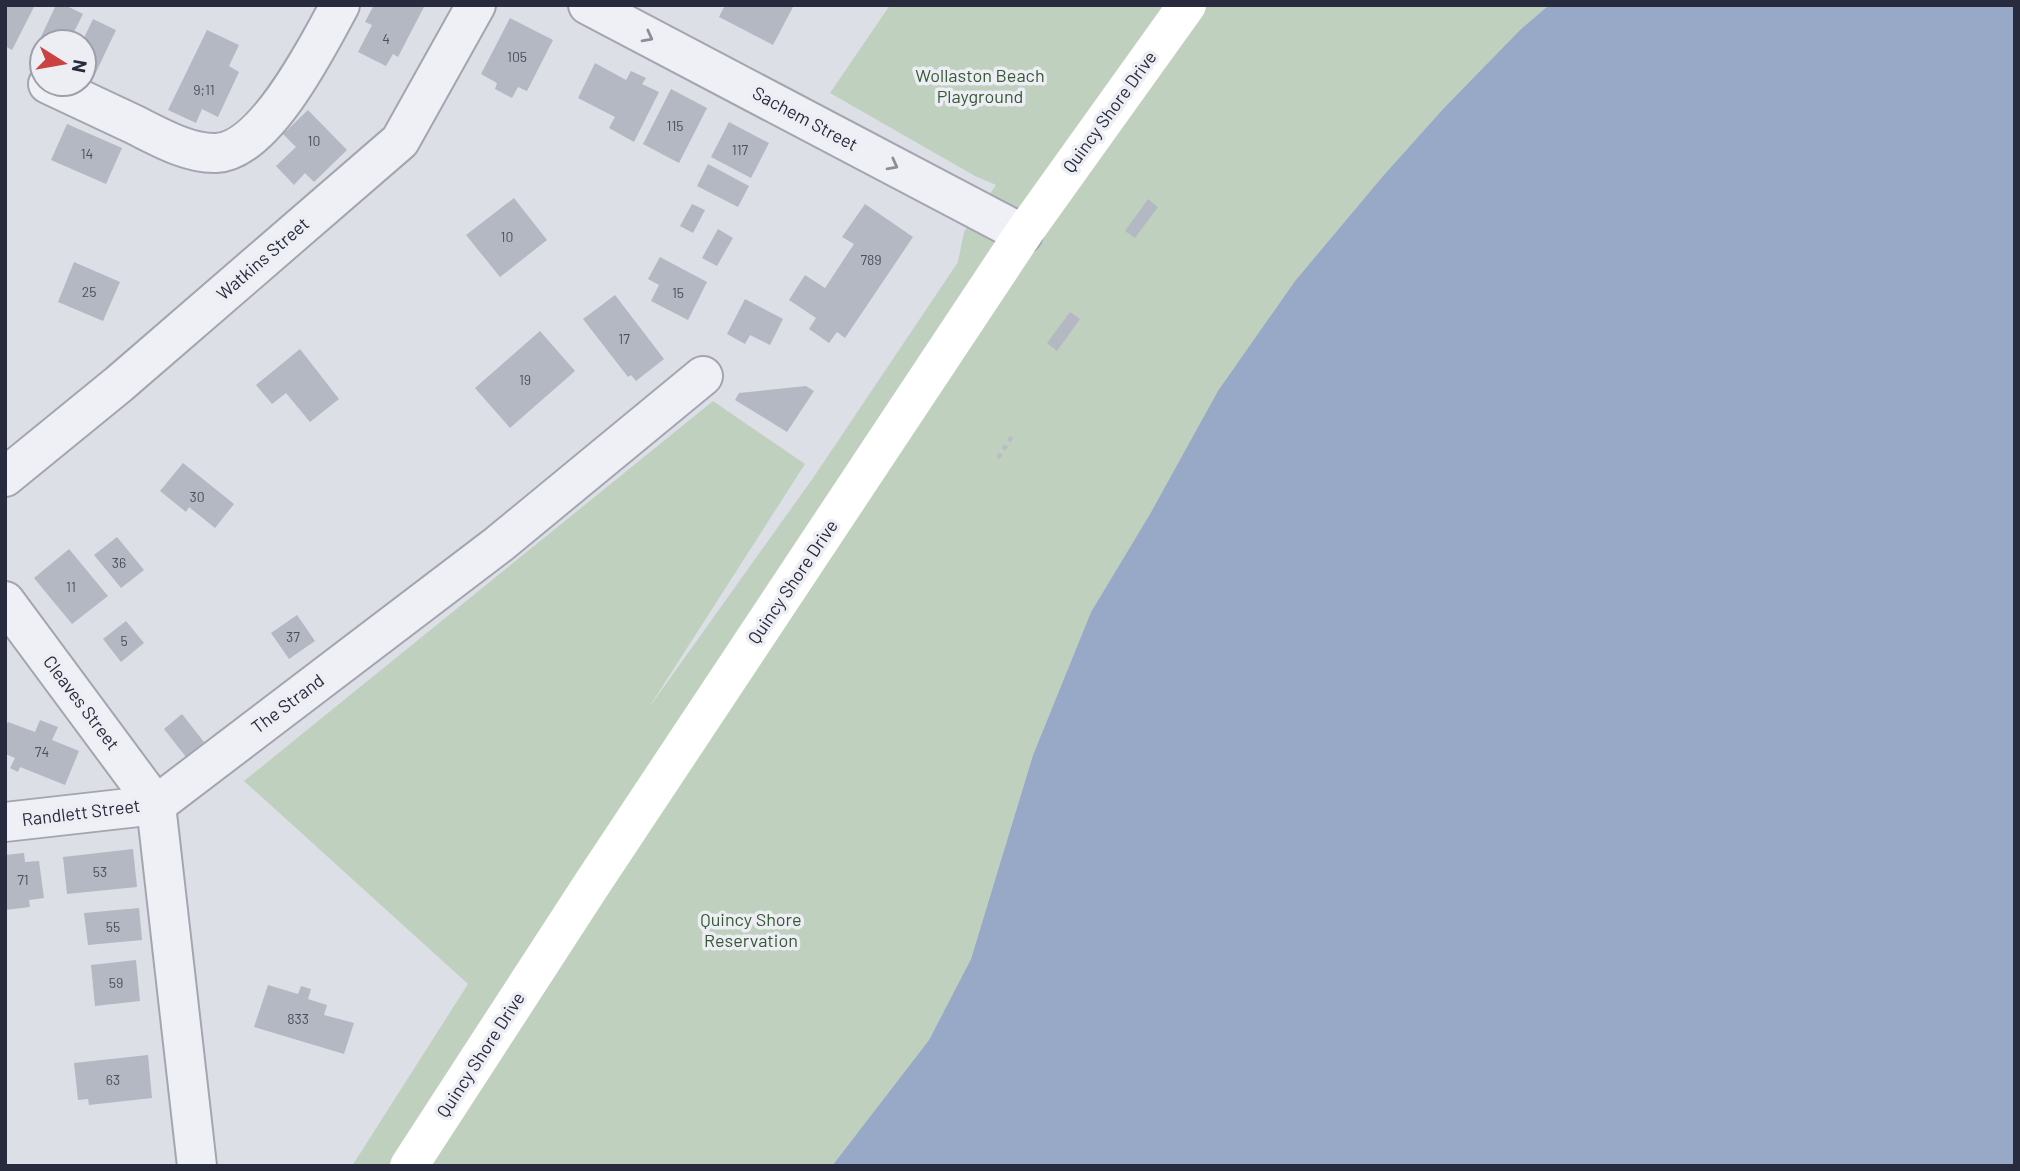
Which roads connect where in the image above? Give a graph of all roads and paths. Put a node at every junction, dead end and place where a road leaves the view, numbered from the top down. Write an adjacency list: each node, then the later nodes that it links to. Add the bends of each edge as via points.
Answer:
1 (340, 5): 5 (street, via 281,103 247,141 231,150 204,152 173,143)
2 (476, 5): 10 (street, Watkins Street, via 400,141)
3 (588, 5): 6 (street, Sachem Street, one-way to 6)
4 (1187, 5): 6 (main road, Quincy Shore Drive)
5 (78, 98)
6 (1023, 234): 15 (main road, Quincy Shore Drive)
7 (703, 376): 12 (street, The Strand, via 499,544)
8 (1013, 435): 9 (path)
9 (998, 457)
10 (5, 477)
11 (5, 601): 12 (street, Cleaves Street)
12 (156, 805): 13 (street, Randlett Street); 14 (street)
13 (5, 822)
14 (197, 1166)
15 (409, 1166)

